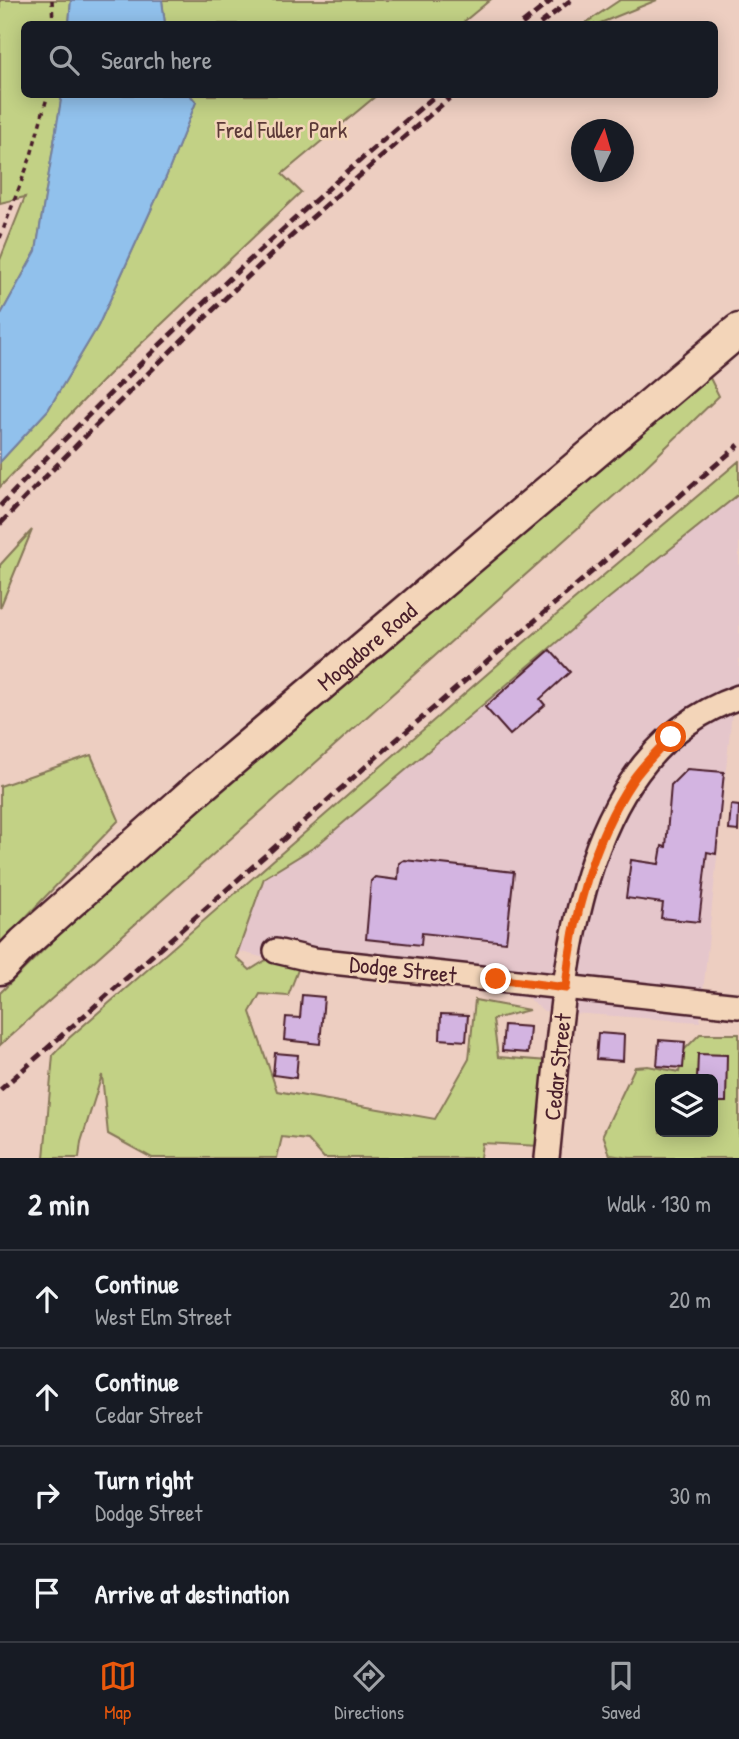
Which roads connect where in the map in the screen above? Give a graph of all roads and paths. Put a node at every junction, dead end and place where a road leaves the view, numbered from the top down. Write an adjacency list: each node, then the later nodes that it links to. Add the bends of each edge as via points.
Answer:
1 (52, 0): 2 (path)
2 (53, 21)
3 (47, 98): 4 (path)
4 (0, 238)
5 (739, 331): 8 (street, Mogadore Road, via 201,786)
6 (739, 697): 9 (street, Cedar Street, via 701,714 671,737 633,779 613,811 573,928)
7 (276, 951): 9 (street, Dodge Street, via 314,960)
8 (0, 968)
9 (566, 988): 10 (street, Dodge Street); 11 (street, Cedar Street)
10 (739, 1006)
11 (547, 1158)

